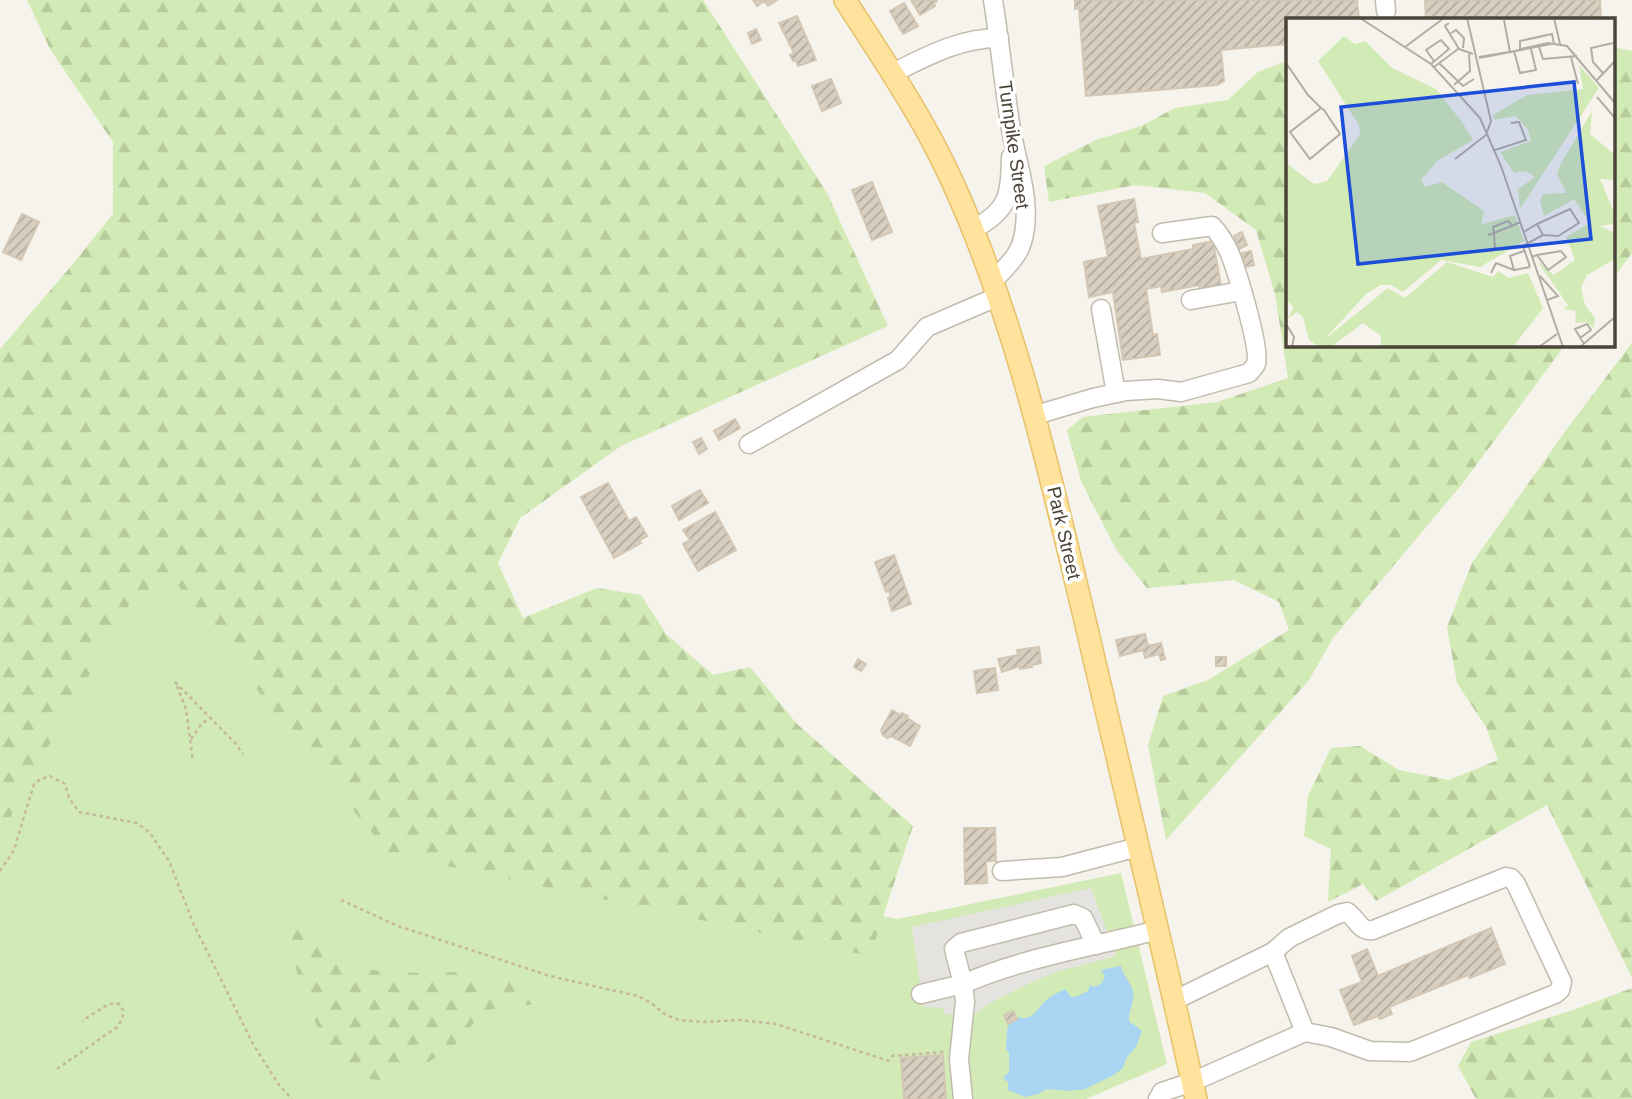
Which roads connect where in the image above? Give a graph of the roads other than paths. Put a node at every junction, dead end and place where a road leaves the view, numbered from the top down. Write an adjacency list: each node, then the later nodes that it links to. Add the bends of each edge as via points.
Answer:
1 (845, 0): 4 (main road, Park Street)
2 (993, 0): 3 (street, Turnpike Street)
3 (999, 38): 4 (street, via 946,47); 5 (street, Turnpike Street)
4 (892, 74): 6 (main road, Park Street, via 931,139)
5 (1012, 133): 6 (street, via 1006,200 990,220); 8 (street, Turnpike Street, via 1023,187 1025,230)
6 (973, 229): 8 (main road, Park Street)
7 (1162, 233): 9 (street, via 1212,226 1230,254)
8 (996, 288): 13 (main road, Park Street); 14 (street, via 927,327 898,360)
9 (1241, 291): 10 (street); 12 (street, via 1256,348 1256,364 1249,373 1181,392)
10 (1191, 300)
11 (1101, 309): 12 (street)
12 (1116, 393): 13 (street)
13 (1036, 415): 15 (main road, Park Street)
14 (749, 444)
15 (1138, 847): 16 (street, via 1062,867); 17 (main road, Park Street)
16 (1002, 871)
17 (1158, 930): 18 (street); 22 (main road, Park Street)
18 (1096, 945): 20 (street, via 994,970); 20 (street, via 1083,918 1074,914 961,943 954,949)
19 (1273, 953): 22 (street); 23 (street); 23 (street, via 1295,934 1338,914 1346,912 1362,928 1373,930 1506,877 1516,884 1562,982 1555,994 1410,1052 1370,1051)
20 (963, 984): 21 (street); 25 (street, via 959,1059)
21 (921, 994)
22 (1173, 1001): 24 (main road, Park Street)
23 (1305, 1032): 24 (street)
24 (1194, 1091): 26 (street, via 1162,1092)
25 (963, 1099)
26 (1158, 1099)

